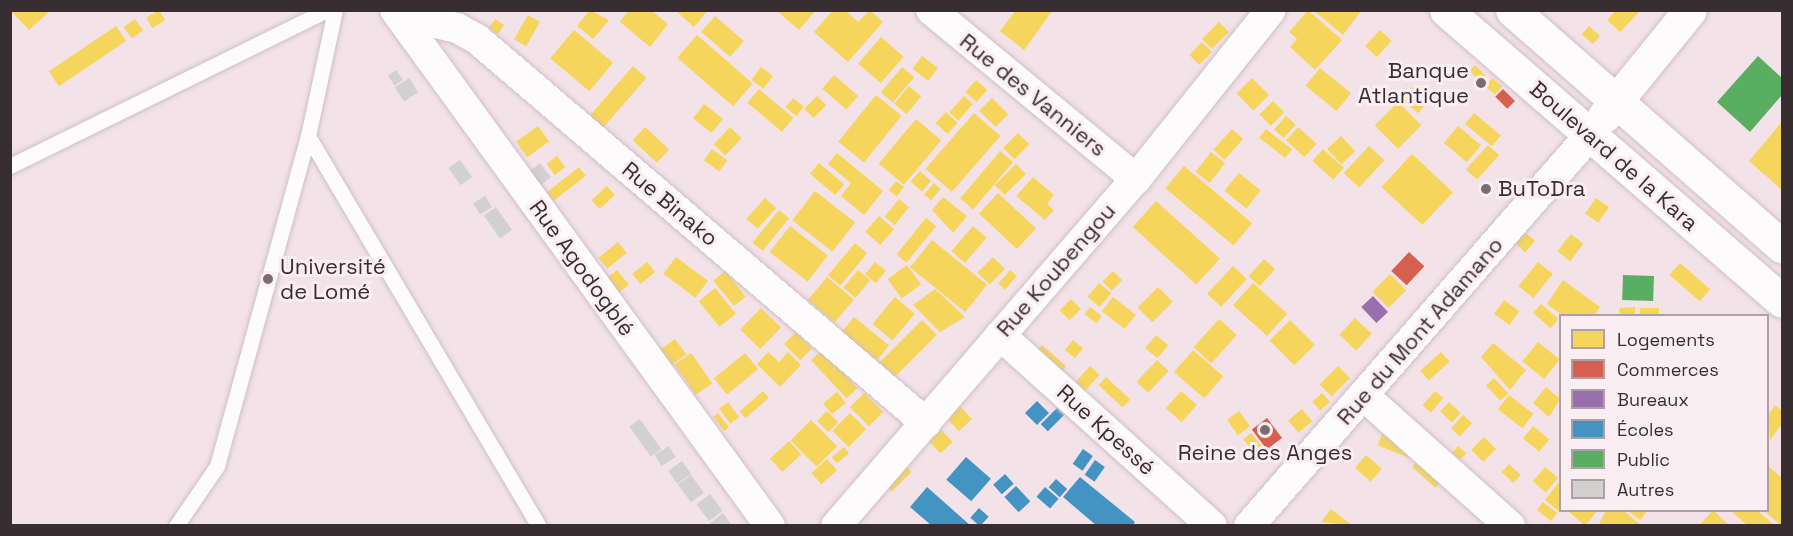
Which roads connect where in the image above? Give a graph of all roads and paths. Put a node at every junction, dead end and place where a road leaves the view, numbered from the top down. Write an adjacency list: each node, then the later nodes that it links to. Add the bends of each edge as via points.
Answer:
1 (327, 10): 12 (lane)
2 (335, 10): 10 (lane)
3 (931, 10): 13 (street, Rue des Vanniers)
4 (1271, 10): 13 (street, Rue Koubengou)
5 (1446, 10): 11 (main road, Boulevard de la Kara)
6 (1512, 10): 9 (main road, Boulevard de la Kara)
7 (1690, 10): 9 (main road)
8 (396, 12): 18 (street, Rue Binako, via 457,28 477,39); 21 (street, Rue Agodogblé)
9 (1617, 100): 11 (main road); 14 (main road, Boulevard de la Kara)
10 (308, 136): 19 (lane, via 217,466); 20 (lane)
11 (1589, 136): 15 (main road, Boulevard de la Kara); 17 (street, Rue du Mont Adamano)
12 (10, 166)
13 (1136, 179): 16 (street, Rue Koubengou)
14 (1782, 246)
15 (1782, 301)
16 (999, 335): 18 (street, Rue Koubengou); 23 (street, Rue Kpessé)
17 (1363, 396): 24 (street, Rue du Mont Adamano); 25 (street)
18 (926, 423): 22 (street, Rue Koubengou)
19 (176, 525)
20 (539, 525)
21 (770, 525)
22 (836, 525)
23 (1212, 525)
24 (1249, 525)
25 (1510, 525)

